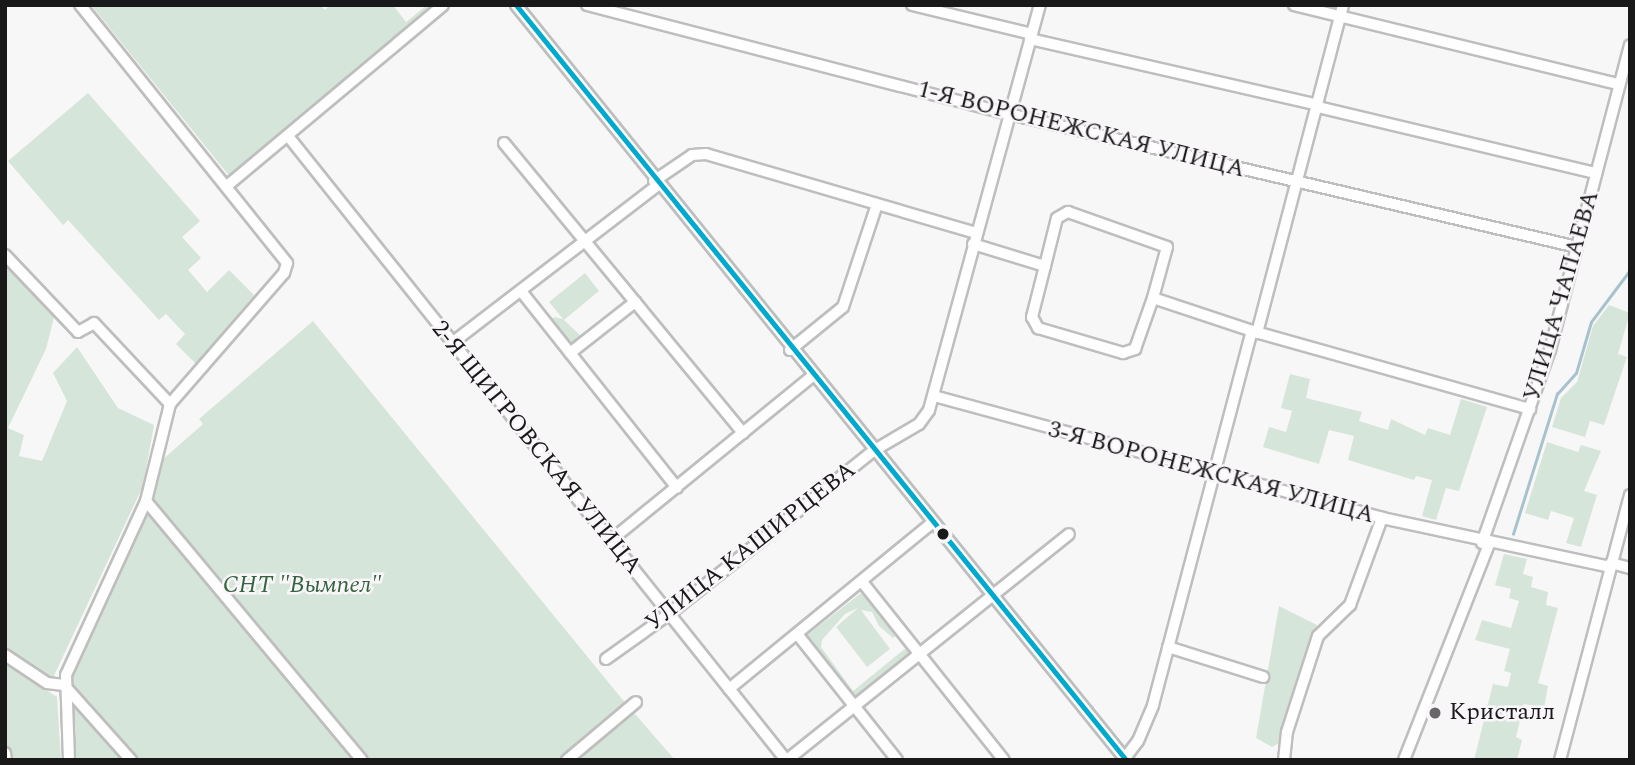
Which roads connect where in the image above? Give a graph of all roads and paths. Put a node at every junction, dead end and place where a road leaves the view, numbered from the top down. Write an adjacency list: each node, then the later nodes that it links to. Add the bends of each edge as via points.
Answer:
1 (80, 5): 20 (street)
2 (443, 5): 15 (street)
3 (516, 5): 18 (street)
4 (587, 5): 14 (street, 1-Я ВОРОНЕЖСКАЯ УЛИЦА)
5 (912, 5): 10 (street)
6 (1041, 5): 10 (street, УЛИЦА КАШИРЦЕВА)
7 (1294, 5): 9 (street)
8 (1343, 5): 9 (street)
9 (1340, 17): 12 (street); 13 (street)
10 (1031, 36): 13 (street); 14 (street, УЛИЦА КАШИРЦЕВА)
11 (1630, 45): 12 (street, УЛИЦА ЧАПАЕВА)
12 (1619, 84): 17 (street, УЛИЦА ЧАПАЕВА)
13 (1318, 106): 17 (street); 19 (street)
14 (1009, 114): 19 (street, 1-Я ВОРОНЕЖСКАЯ УЛИЦА); 22 (street, УЛИЦА КАШИРЦЕВА)
15 (288, 136): 20 (street); 31 (street, 2-Я ЩИГРОВСКАЯ УЛИЦА)
16 (504, 143): 23 (street)
17 (1596, 173): 24 (street, УЛИЦА ЧАПАЕВА)
18 (656, 183): 21 (street, via 692,155 706,154); 23 (street); 32 (street)
19 (1296, 183): 24 (street, 1-Я ВОРОНЕЖСКАЯ УЛИЦА); 30 (street)
20 (228, 185): 36 (street, via 287,257 284,273)
21 (877, 204): 22 (street); 32 (street, via 844,307)
22 (975, 239): 26 (street); 35 (street, УЛИЦА КАШИРЦЕВА)
23 (585, 243): 27 (street); 29 (street)
24 (1577, 247): 37 (street, УЛИЦА ЧАПАЕВА)
25 (5, 255): 36 (street, via 78,332 94,323)
26 (1045, 266): 28 (street, via 1057,218 1069,212 1167,247); 28 (street, via 1034,323 1111,350 1130,354 1135,349)
27 (521, 291): 31 (street); 33 (street)
28 (1153, 298): 30 (street)
29 (635, 302): 33 (street); 38 (street)
30 (1255, 332): 37 (street); 40 (street)
31 (452, 344): 47 (street, 2-Я ЩИГРОВСКАЯ УЛИЦА)
32 (790, 350): 34 (street)
33 (570, 353): 41 (street)
34 (812, 376): 38 (street); 39 (street)
35 (934, 396): 39 (street, УЛИЦА КАШИРЦЕВА, via 919,424); 40 (street, 3-Я ВОРОНЕЖСКАЯ УЛИЦА)
36 (170, 404): 43 (street)
37 (1530, 409): 48 (street, УЛИЦА ЧАПАЕВА)
38 (743, 433): 41 (street)
39 (873, 451): 45 (street); 53 (street, УЛИЦА КАШИРЦЕВА)
40 (1214, 475): 44 (street, 3-Я ВОРОНЕЖСКАЯ УЛИЦА); 55 (street)
41 (677, 488): 47 (street)
42 (1630, 495): 49 (street)
43 (146, 501): 60 (street); 69 (street)
44 (1382, 518): 48 (street, 3-Я ВОРОНЕЖСКАЯ УЛИЦА); 74 (street, via 1350,605 1318,636 1287,732)
45 (932, 523): 51 (street); 52 (street)
46 (1069, 534): 52 (street)
47 (610, 541): 53 (street, 2-Я ЩИГРОВСКАЯ УЛИЦА)
48 (1485, 543): 49 (street, 3-Я ВОРОНЕЖСКАЯ УЛИЦА); 75 (street, УЛИЦА ЧАПАЕВА)
49 (1611, 565): 50 (street, 3-Я ВОРОНЕЖСКАЯ УЛИЦА); 76 (street)
50 (1630, 568)
51 (863, 583): 54 (street); 56 (street)
52 (990, 594): 56 (street); 65 (street)
53 (669, 614): 58 (street, УЛИЦА КАШИРЦЕВА); 61 (street, 2-Я ЩИГРОВСКАЯ УЛИЦА)
54 (798, 635): 61 (street); 63 (street)
55 (1168, 647): 59 (street); 65 (street, via 1144,728)
56 (920, 653): 63 (street); 73 (street)
57 (5, 655): 60 (street, via 47,683)
58 (606, 659)
59 (1263, 677)
60 (64, 685): 67 (street); 68 (street)
61 (729, 689): 71 (street, 2-Я ЩИГРОВСКАЯ УЛИЦА)
62 (636, 702): 70 (street)
63 (854, 706): 71 (street); 72 (street)
64 (5, 753): 66 (street)
65 (1125, 759)
66 (6, 760)
67 (69, 760)
68 (131, 760)
69 (362, 760)
70 (567, 760)
71 (787, 760)
72 (897, 760)
73 (1004, 760)
74 (1284, 760)
75 (1404, 760)
76 (1560, 760)

